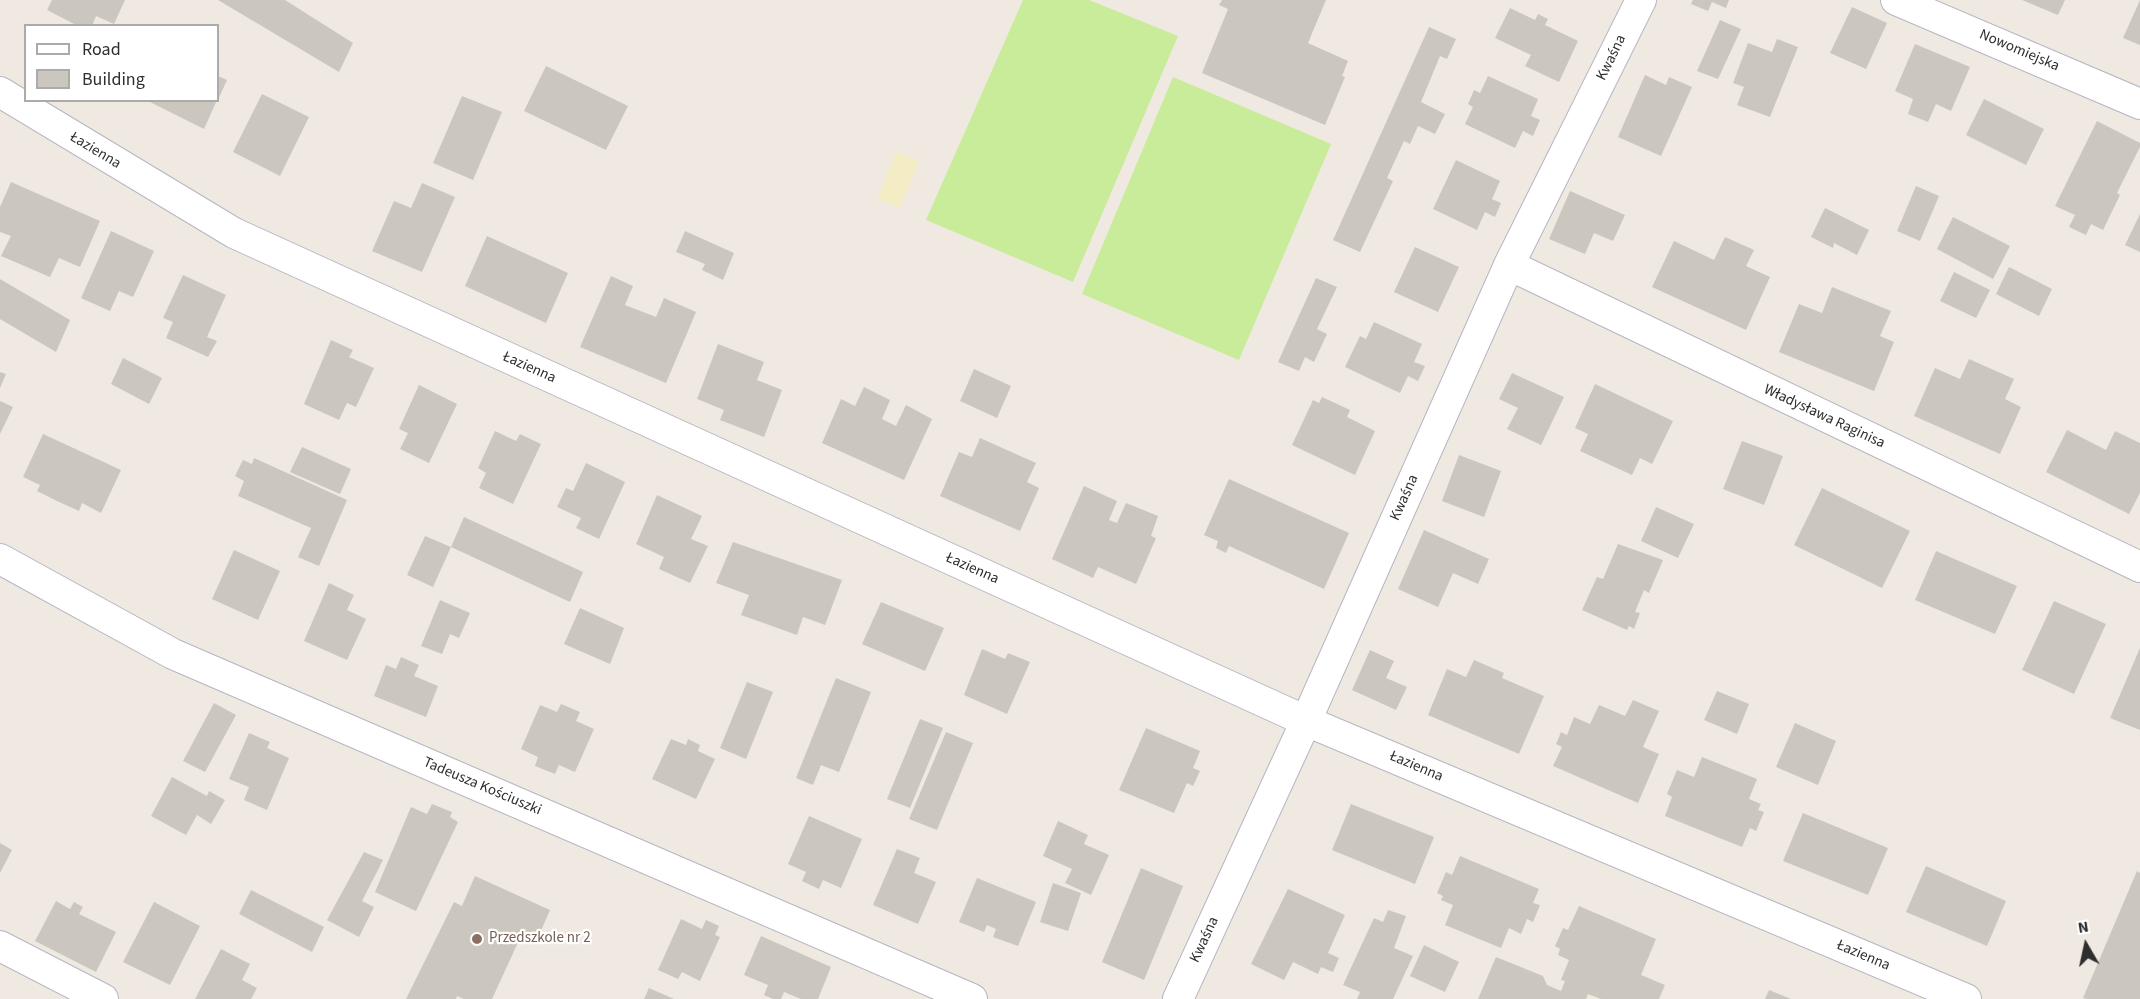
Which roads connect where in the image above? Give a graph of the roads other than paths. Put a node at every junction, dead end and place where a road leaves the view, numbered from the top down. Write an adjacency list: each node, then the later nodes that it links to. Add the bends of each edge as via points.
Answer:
1 (1641, 0): 5 (street, Kwaśna)
2 (1896, 0): 4 (street, Nowomiejska)
3 (0, 92): 8 (street, Łazienna, via 234,233)
4 (2140, 104)
5 (1509, 265): 7 (street, Władysława Raginisa); 8 (street, Kwaśna)
6 (0, 559): 11 (street, Tadeusza Kościuszki, via 174,654)
7 (2140, 567)
8 (1306, 721): 12 (street, Kwaśna); 13 (street, Łazienna)
9 (0, 946): 10 (street)
10 (103, 999)
11 (972, 999)
12 (1178, 999)
13 (1966, 999)

